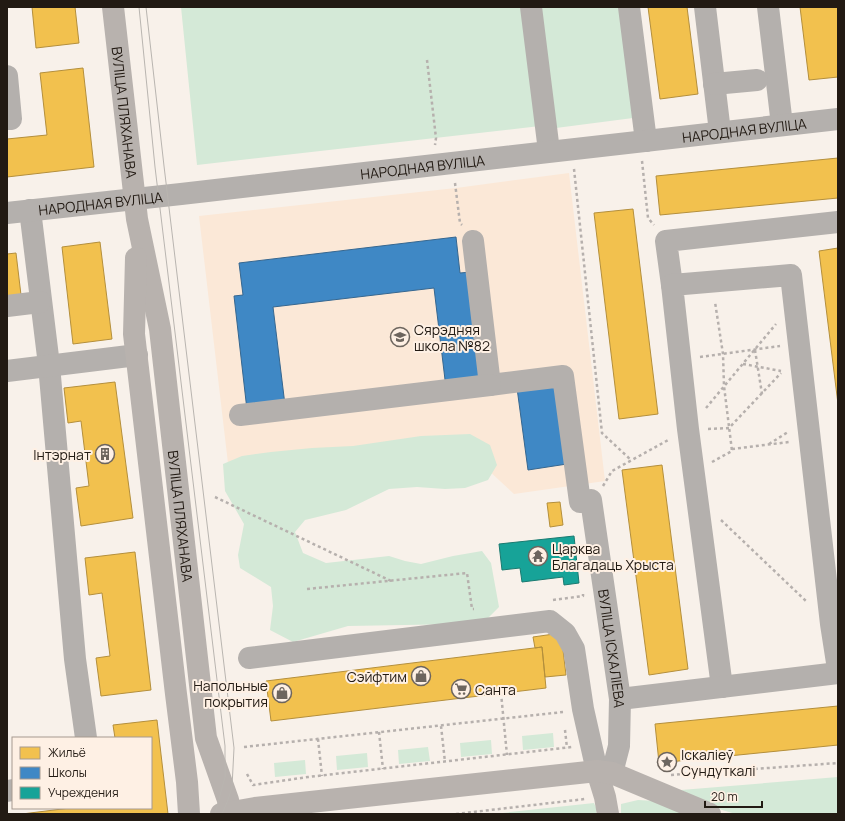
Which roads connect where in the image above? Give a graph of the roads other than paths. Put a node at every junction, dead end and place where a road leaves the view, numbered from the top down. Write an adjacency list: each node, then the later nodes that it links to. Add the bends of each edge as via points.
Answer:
1 (113, 7): 15 (main road, ВУЛІЦА ПЛЯХАНАВА)
2 (531, 7): 13 (street)
3 (629, 7): 14 (street)
4 (705, 7): 8 (street)
5 (768, 7): 11 (street)
6 (7, 76): 9 (street, via 11,119)
7 (757, 80): 8 (street)
8 (714, 84): 12 (street)
9 (7, 119)
10 (838, 119): 11 (street, НАРОДНАЯ ВУЛІЦА)
11 (782, 126): 12 (street, НАРОДНАЯ ВУЛІЦА)
12 (720, 132): 14 (street, НАРОДНАЯ ВУЛІЦА)
13 (549, 151): 14 (street, НАРОДНАЯ ВУЛІЦА); 15 (street, НАРОДНАЯ ВУЛІЦА)
14 (644, 151)
15 (136, 209): 16 (street, НАРОДНАЯ ВУЛІЦА); 23 (main road, ВУЛІЦА ПЛЯХАНАВА, via 134,334); 35 (main road, ВУЛІЦА ПЛЯХАНАВА, via 160,329 206,738)
16 (30, 210): 17 (street, НАРОДНАЯ ВУЛІЦА); 21 (street)
17 (7, 212)
18 (838, 222): 20 (street, via 666,241)
19 (473, 241): 26 (street)
20 (672, 285): 29 (street, via 790,275); 31 (street, via 693,472)
21 (40, 302): 22 (street); 24 (street)
22 (7, 306)
23 (137, 356): 24 (street); 36 (main road, ВУЛІЦА ПЛЯХАНАВА)
24 (48, 365): 25 (street); 33 (street, via 75,659)
25 (7, 371)
26 (490, 385): 27 (street); 32 (street, ВУЛІЦА ІСКАЛІЕВА, via 563,376 580,502 591,500)
27 (240, 415)
28 (249, 658): 34 (street, via 550,621 566,634 574,650 591,745)
29 (838, 669)
30 (838, 673): 31 (street)
31 (722, 687): 32 (street)
32 (620, 700): 34 (street, ВУЛІЦА ІСКАЛІЕВА, via 619,746)
33 (86, 737)
34 (605, 772): 35 (main road); 37 (main road); 38 (main road)
35 (228, 813)
36 (189, 814)
37 (608, 814)
38 (710, 814)

